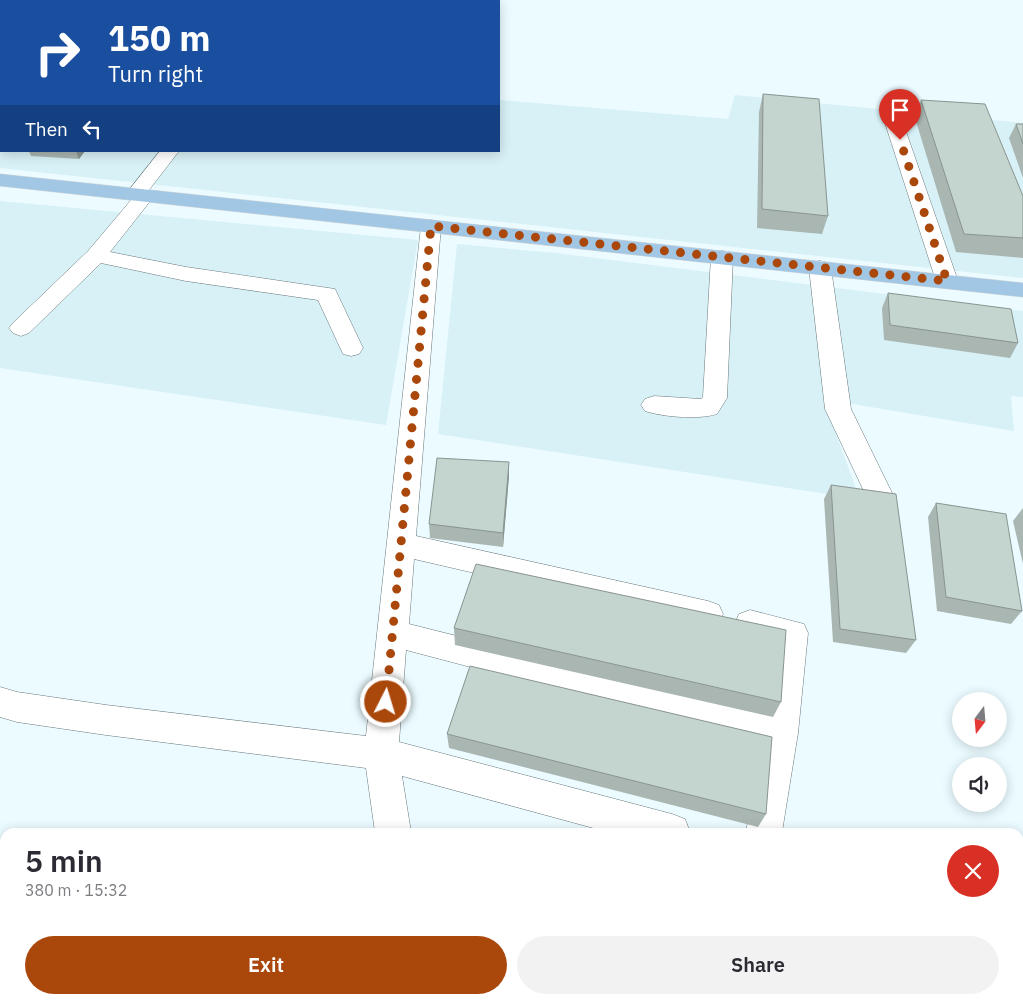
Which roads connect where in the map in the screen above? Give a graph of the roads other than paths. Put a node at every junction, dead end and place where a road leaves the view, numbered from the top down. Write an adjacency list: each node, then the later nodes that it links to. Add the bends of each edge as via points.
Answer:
1 (894, 123): 9 (street)
2 (169, 152): 4 (street)
3 (0, 180): 4 (main road)
4 (140, 195): 5 (main road); 6 (street)
5 (431, 226): 7 (main road); 15 (street)
6 (96, 256): 11 (street); 12 (street, via 186,274 327,294)
7 (722, 257): 8 (main road); 13 (street, via 715,398 708,408)
8 (820, 268): 9 (main road); 14 (street, via 838,408)
9 (947, 281): 10 (main road)
10 (1023, 290)
11 (21, 328)
12 (351, 348)
13 (654, 405)
14 (880, 497)
15 (401, 544): 16 (street); 18 (street, via 793,633)
16 (392, 633): 18 (street); 19 (street)
17 (0, 702): 19 (street, via 17,708)
18 (781, 733): 22 (street)
19 (381, 754): 20 (street); 21 (street)
20 (392, 828)
21 (657, 828)
22 (765, 828)

